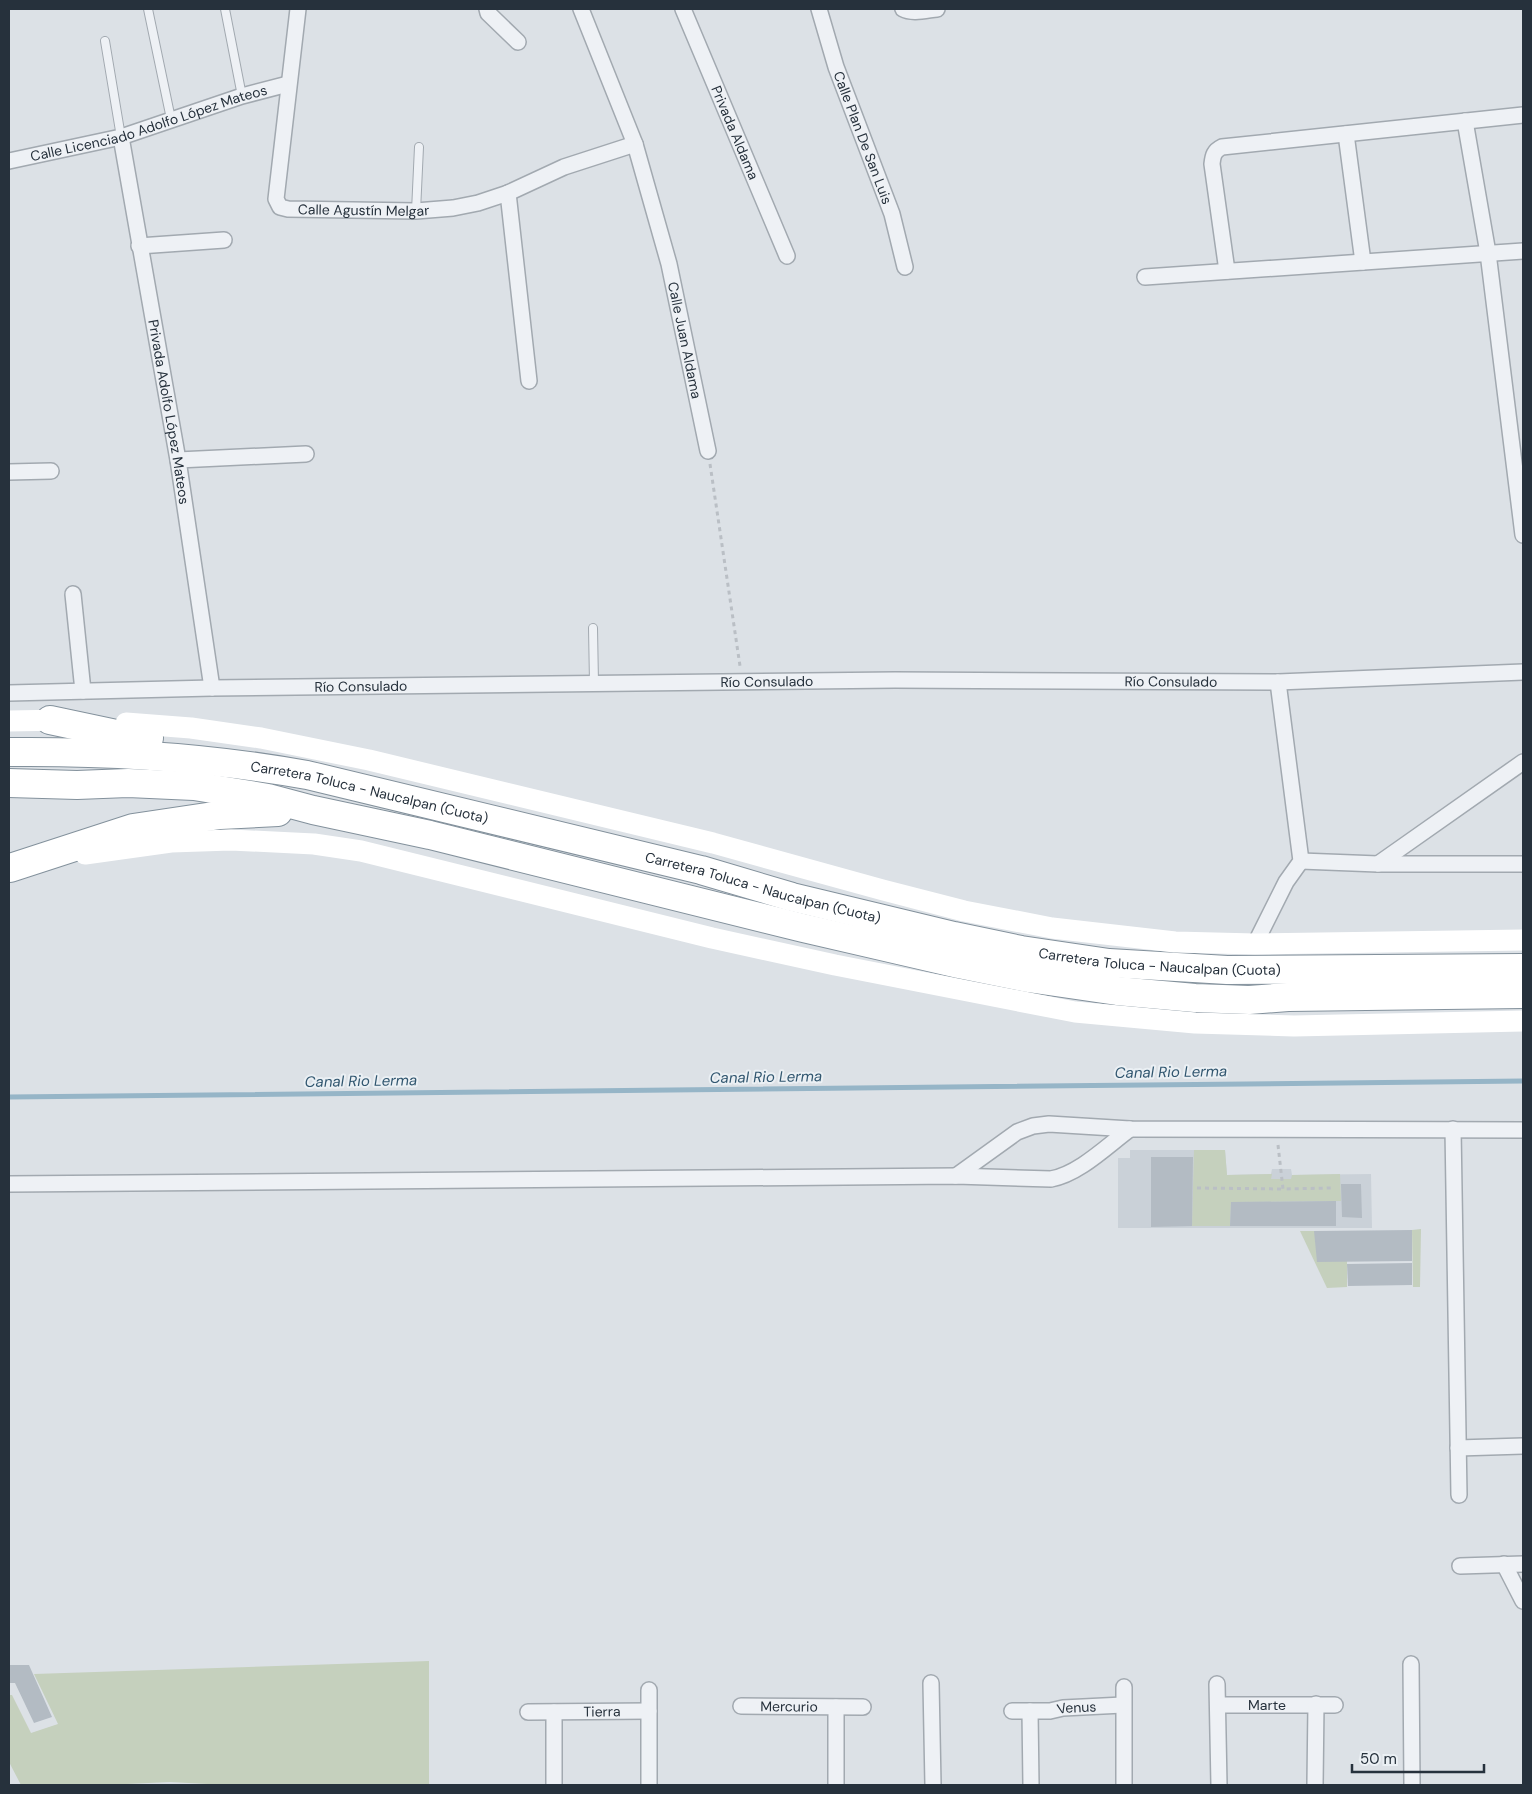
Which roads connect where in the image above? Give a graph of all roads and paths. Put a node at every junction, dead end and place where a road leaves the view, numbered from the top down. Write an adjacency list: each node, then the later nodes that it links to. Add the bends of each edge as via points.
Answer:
1 (148, 9): 15 (lane)
2 (225, 9): 13 (lane)
3 (298, 9): 12 (street, Calle Agustín Melgar)
4 (487, 9): 11 (street)
5 (581, 9): 19 (street, Calle Juan Aldama)
6 (683, 9): 28 (street, Privada Aldama)
7 (819, 9): 30 (street, Calle Plan De San Luis, via 836,67 892,214)
8 (903, 9): 9 (street, via 914,12)
9 (937, 9)
10 (105, 41): 18 (lane)
11 (518, 42)
12 (288, 84): 13 (street, Calle Licenciado Adolfo López Mateos); 23 (street, Calle Agustín Melgar, via 276,199 280,207)
13 (242, 96): 15 (street, Calle Licenciado Adolfo López Mateos)
14 (1523, 115): 16 (street)
15 (171, 119): 18 (street, Calle Licenciado Adolfo López Mateos)
16 (1465, 121): 17 (street); 27 (street)
17 (1346, 134): 29 (street); 31 (street, via 1217,150 1212,164)
18 (121, 137): 21 (street, Calle Licenciado Adolfo López Mateos); 25 (street, Privada Adolfo López Mateos)
19 (635, 144): 22 (street, Calle Agustín Melgar, via 564,167); 34 (street, Calle Juan Aldama, via 669,264)
20 (419, 147): 23 (lane)
21 (9, 161)
22 (508, 193): 23 (street, Calle Agustín Melgar, via 453,208); 33 (street)
23 (416, 211)
24 (224, 240): 25 (street)
25 (139, 246): 36 (street, Privada Adolfo López Mateos)
26 (1523, 251): 27 (street)
27 (1488, 252): 29 (street); 39 (street)
28 (787, 256)
29 (1363, 262): 31 (street)
30 (905, 268)
31 (1227, 271): 32 (street)
32 (1145, 277)
33 (528, 381)
34 (708, 451): 44 (path)
35 (306, 454): 36 (street)
36 (178, 460): 47 (street, Privada Adolfo López Mateos)
37 (50, 471): 38 (street)
38 (9, 472)
39 (1520, 478): 40 (street)
40 (1523, 535)
41 (73, 594): 48 (street)
42 (593, 628): 46 (lane)
43 (1523, 672): 45 (street, Río Consulado)
44 (743, 681): 45 (street, Río Consulado); 46 (street, Río Consulado)
45 (1278, 682): 57 (street)
46 (594, 683): 47 (street, Río Consulado)
47 (212, 688): 48 (street, Río Consulado)
48 (83, 691): 49 (street, Río Consulado)
49 (9, 693)
50 (9, 720): 51 (street)
51 (50, 720): 55 (highway, via 116,734 228,747 299,760); 62 (street, via 191,728 261,738 369,760 713,843 964,911 1052,928 1175,942)
52 (9, 752): 55 (highway, Carretera Toluca - Naucalpan (Cuota), via 70,751 186,757 263,767)
53 (1523, 762): 58 (street)
54 (9, 784): 56 (highway, Carretera Toluca - Naucalpan (Cuota), via 194,786 268,798)
55 (356, 786): 63 (highway, Carretera Toluca - Naucalpan (Cuota), via 701,870 811,901 1021,950 1109,963 1227,970)
56 (313, 810): 60 (highway, via 220,815 133,828); 64 (highway, Carretera Toluca - Naucalpan (Cuota), via 430,835 803,928 1028,978 1117,991 1249,1000)
57 (1301, 861): 58 (street); 62 (street, via 1286,882)
58 (1378, 864): 59 (street)
59 (1523, 864)
60 (9, 868): 65 (street, via 98,851 171,842 231,840 314,844 361,851 712,938 1075,1012 1205,1024 1294,1026)
61 (1523, 940): 62 (street)
62 (1255, 944)
63 (1523, 968)
64 (1523, 994)
65 (1523, 1021)
66 (1130, 1129): 67 (street); 70 (street, via 1033,1126 1017,1132); 70 (street, via 1062,1177)
67 (1276, 1129): 68 (street); 74 (path)
68 (1453, 1129): 69 (street); 76 (street)
69 (1523, 1130)
70 (956, 1176): 71 (street)
71 (9, 1184)
72 (1197, 1188): 74 (path)
73 (1331, 1188): 74 (path)
74 (1283, 1189)
75 (1523, 1446): 76 (street)
76 (1458, 1448): 77 (street)
77 (1459, 1495)
78 (1504, 1564): 79 (street); 80 (street); 81 (street)
79 (1523, 1564)
80 (1460, 1566)
81 (1523, 1601)
82 (1411, 1664): 107 (street)
83 (931, 1683): 102 (street)
84 (1217, 1684): 89 (street)
85 (1124, 1687): 88 (street)
86 (649, 1690): 94 (street)
87 (1316, 1704): 89 (street, Marte); 90 (street, Marte); 106 (street)
88 (1123, 1705): 96 (street, Venus); 104 (street)
89 (1218, 1705): 105 (street)
90 (1335, 1705)
91 (741, 1706): 93 (street, Mercurio)
92 (862, 1707): 93 (street, Mercurio)
93 (836, 1708): 101 (street, Mercurio)
94 (649, 1711): 98 (street, Tierra); 100 (street)
95 (1012, 1711): 96 (street, Venus)
96 (1030, 1711): 103 (street)
97 (528, 1712): 98 (street, Tierra)
98 (554, 1712): 99 (street)
99 (554, 1785)
100 (649, 1785)
101 (836, 1785)
102 (933, 1785)
103 (1031, 1785)
104 (1124, 1785)
105 (1220, 1785)
106 (1314, 1785)
107 (1412, 1785)

